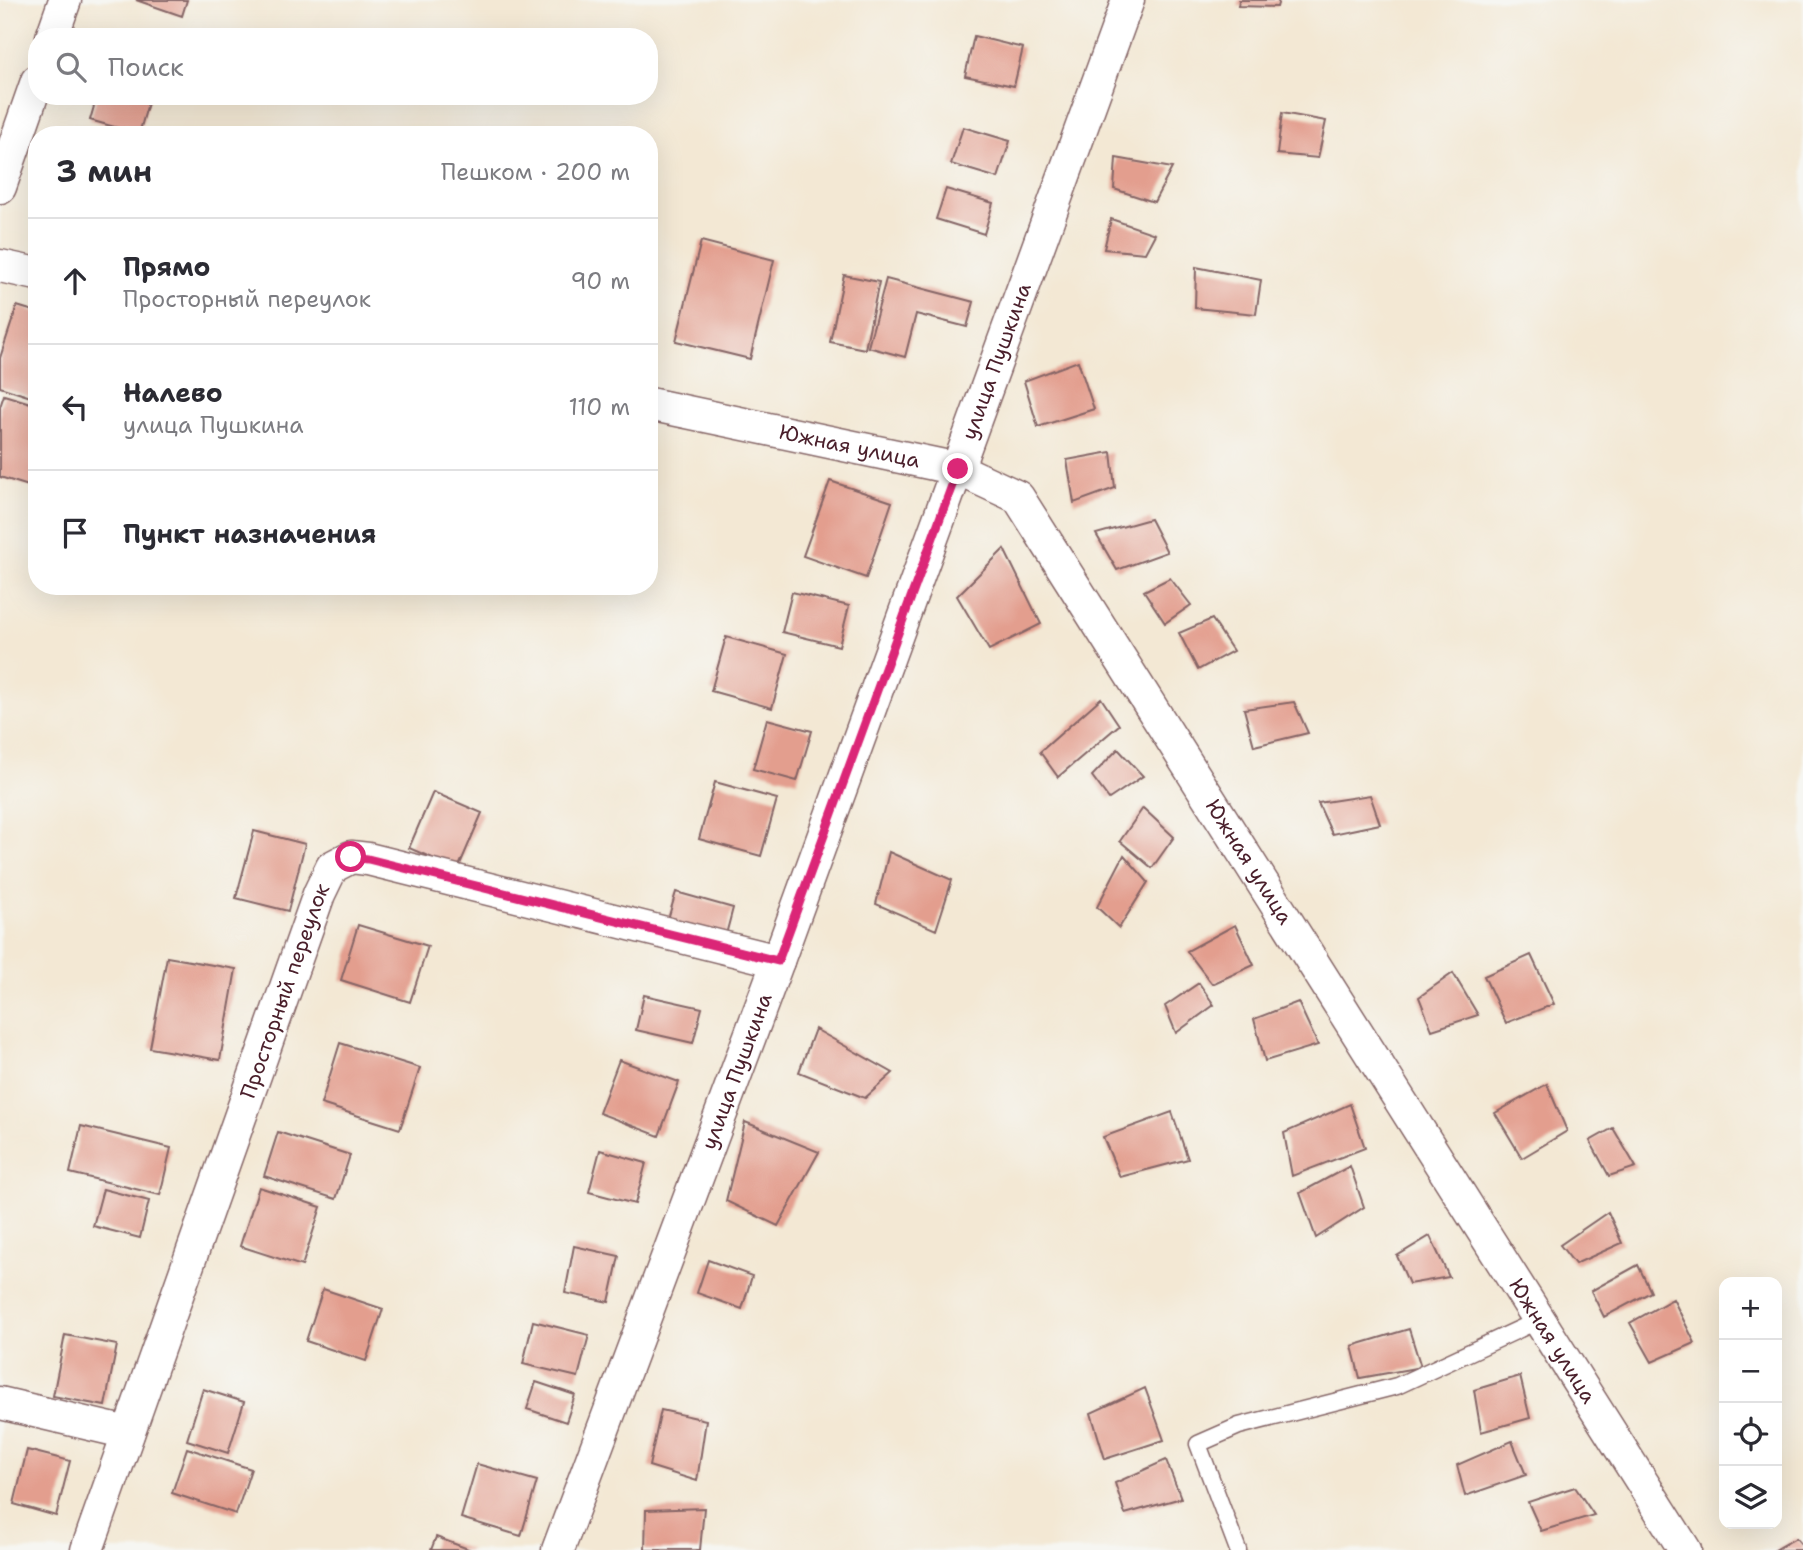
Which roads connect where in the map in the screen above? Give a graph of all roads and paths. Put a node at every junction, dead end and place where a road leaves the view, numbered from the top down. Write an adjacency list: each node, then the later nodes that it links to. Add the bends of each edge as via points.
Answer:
1 (65, 0): 3 (street)
2 (1128, 0): 9 (street, улица Пушкина)
3 (55, 28)
4 (29, 105): 5 (street)
5 (0, 187)
6 (0, 266): 7 (street)
7 (28, 272)
8 (658, 406): 9 (street, Южная улица)
9 (958, 469): 10 (street, улица Пушкина); 11 (street, Южная улица, via 1018,497)
10 (778, 961): 13 (street, Просторный переулок, via 368,859 351,857 332,867); 15 (street, улица Пушкина)
11 (1539, 1320): 16 (lane, via 1397,1387 1239,1426 1198,1444); 17 (street, Южная улица)
12 (0, 1403): 13 (street)
13 (128, 1433): 14 (street, Просторный переулок)
14 (87, 1550)
15 (558, 1550)
16 (1238, 1550)
17 (1685, 1550)

